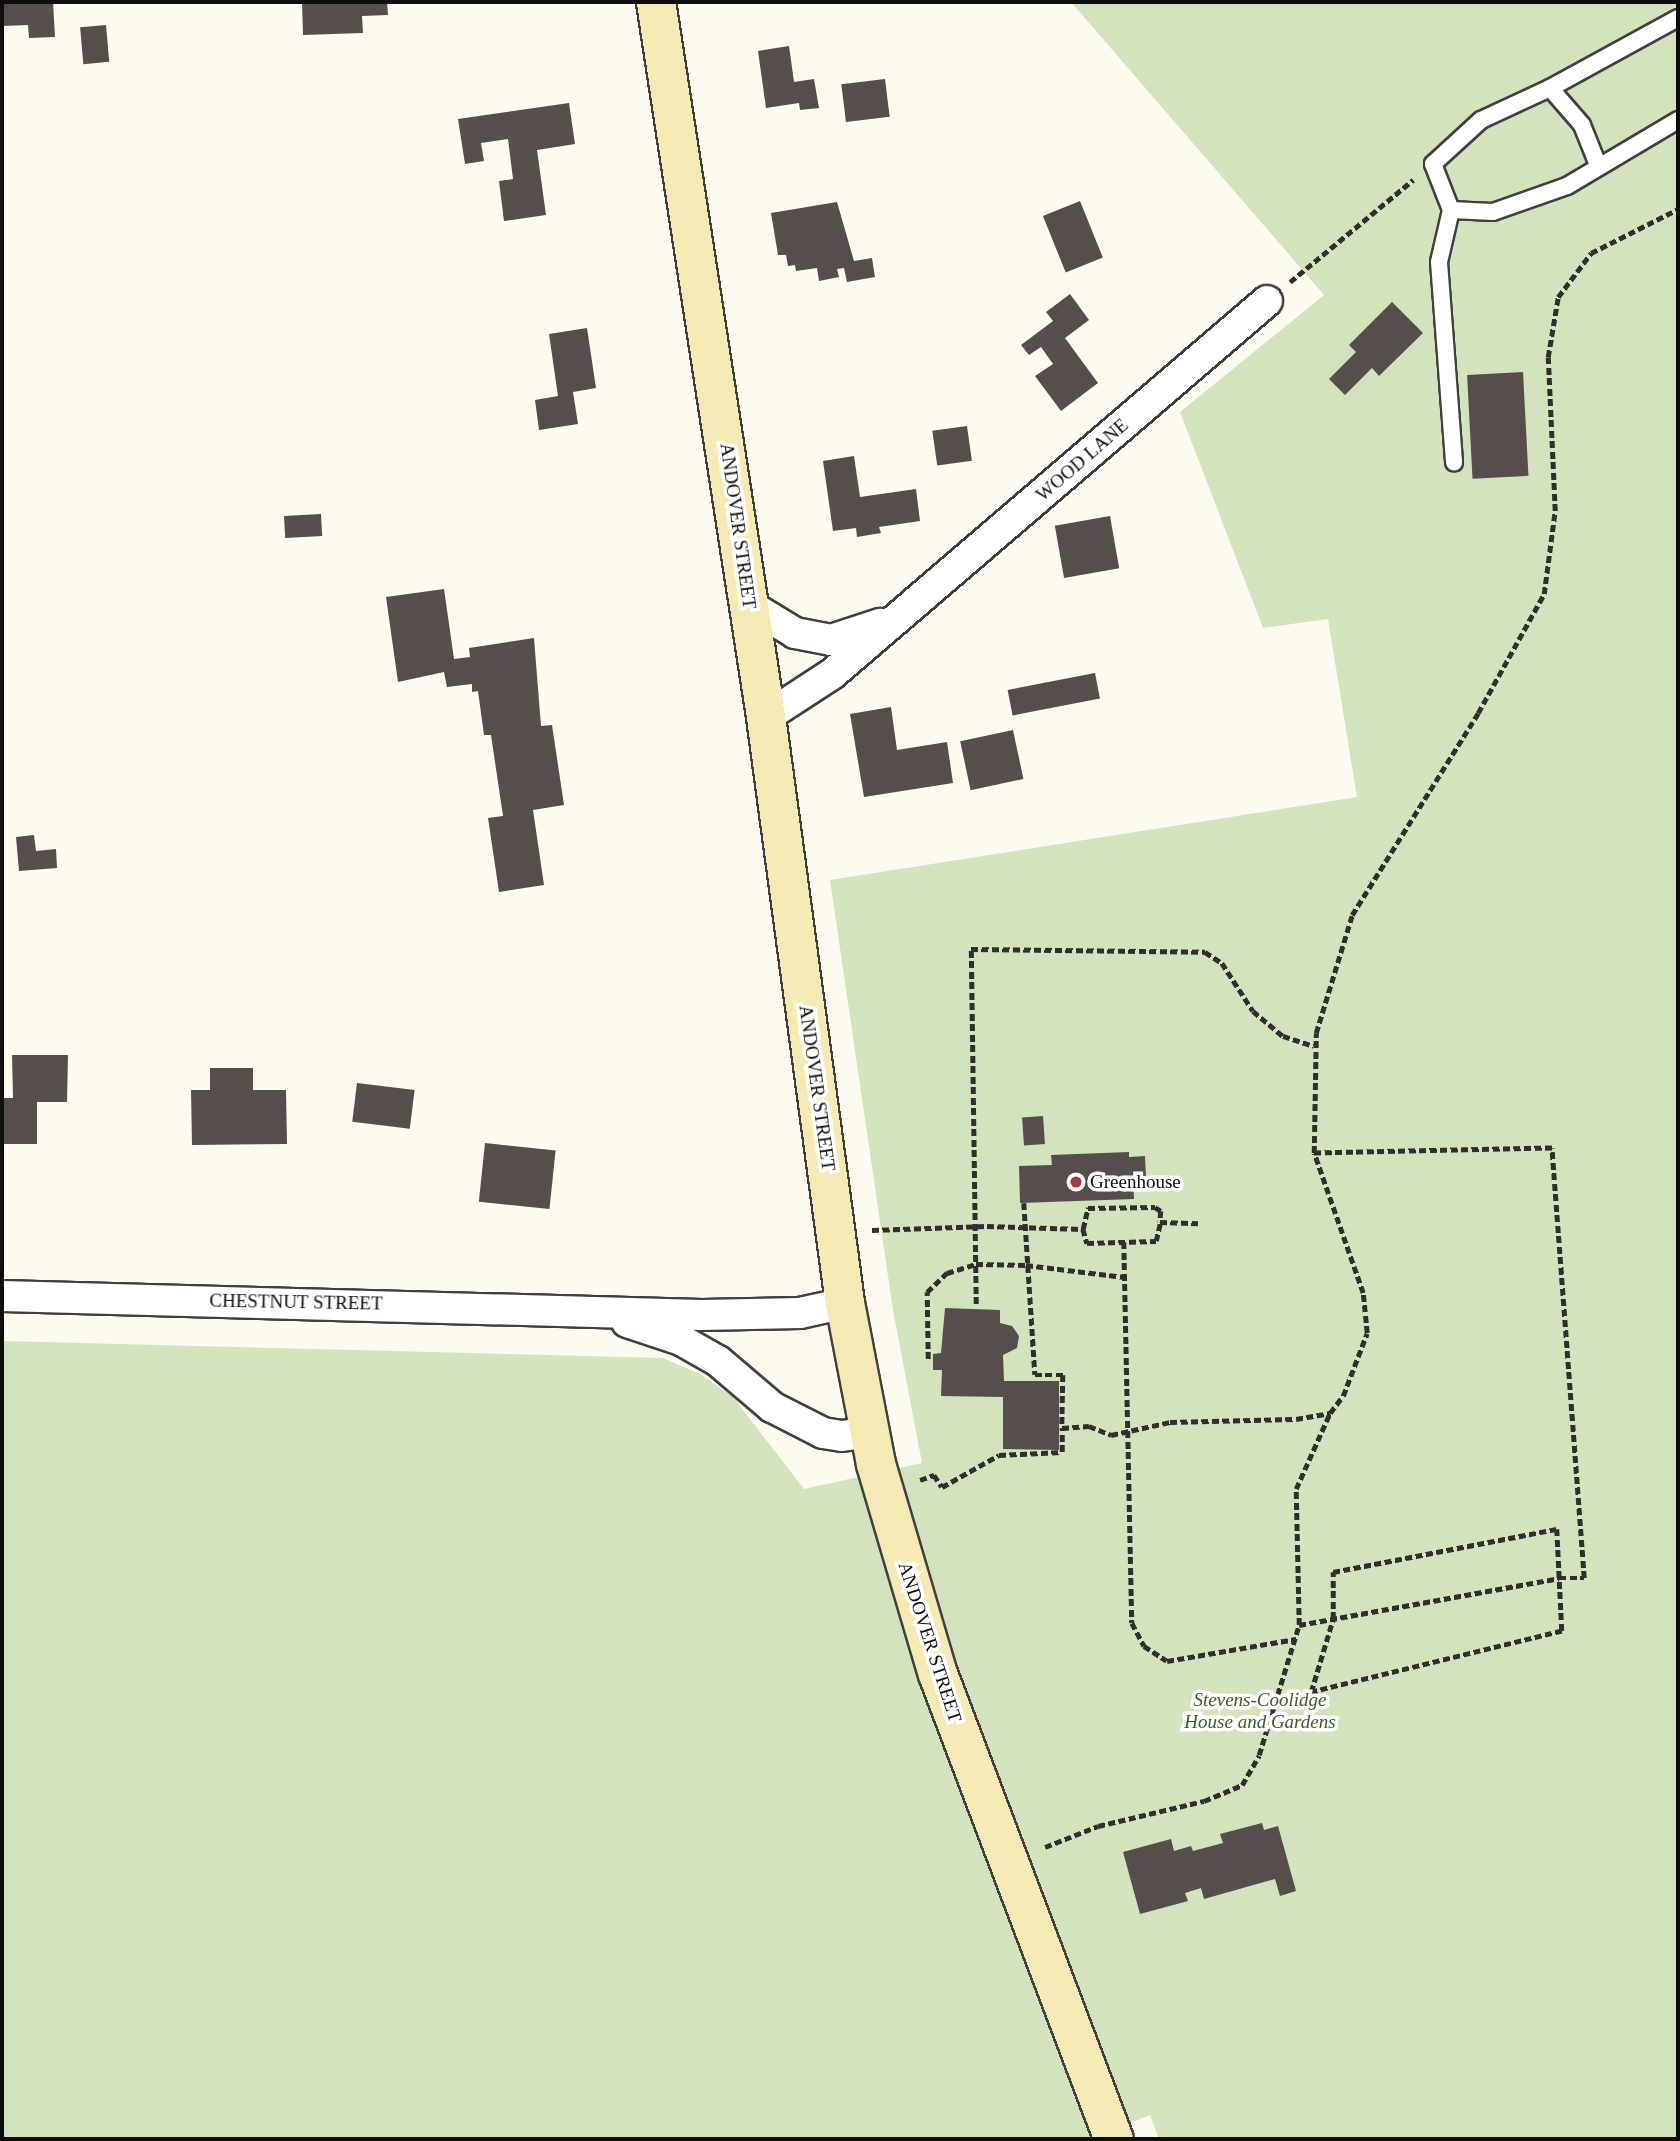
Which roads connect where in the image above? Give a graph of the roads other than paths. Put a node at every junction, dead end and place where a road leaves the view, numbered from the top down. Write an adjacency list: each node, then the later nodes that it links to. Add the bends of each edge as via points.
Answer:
1 (656, 2): 9 (main road, ANDOVER STREET)
2 (1678, 18): 3 (lane)
3 (1550, 88): 5 (lane, via 1582,125); 6 (lane, via 1481,120 1433,164)
4 (1678, 120): 5 (lane)
5 (1598, 165): 6 (lane, via 1537,200 1493,212)
6 (1451, 210): 8 (lane, via 1439,262)
7 (1267, 301): 10 (street, WOOD LANE)
8 (1454, 462)
9 (749, 604): 10 (street, WOOD LANE, via 795,633 831,640); 11 (main road, ANDOVER STREET)
10 (896, 618): 11 (street, WOOD LANE, via 832,674)
11 (766, 717): 13 (main road, ANDOVER STREET)
12 (2, 1296): 14 (street, CHESTNUT STREET)
13 (845, 1303): 14 (street, CHESTNUT STREET, via 800,1313 760,1315); 15 (main road, ANDOVER STREET)
14 (590, 1310): 15 (street, CHESTNUT STREET, via 681,1340 718,1362 772,1407 823,1433 842,1437)
15 (870, 1432): 16 (main road, ANDOVER STREET, via 882,1489 939,1674)
16 (1114, 2139)

